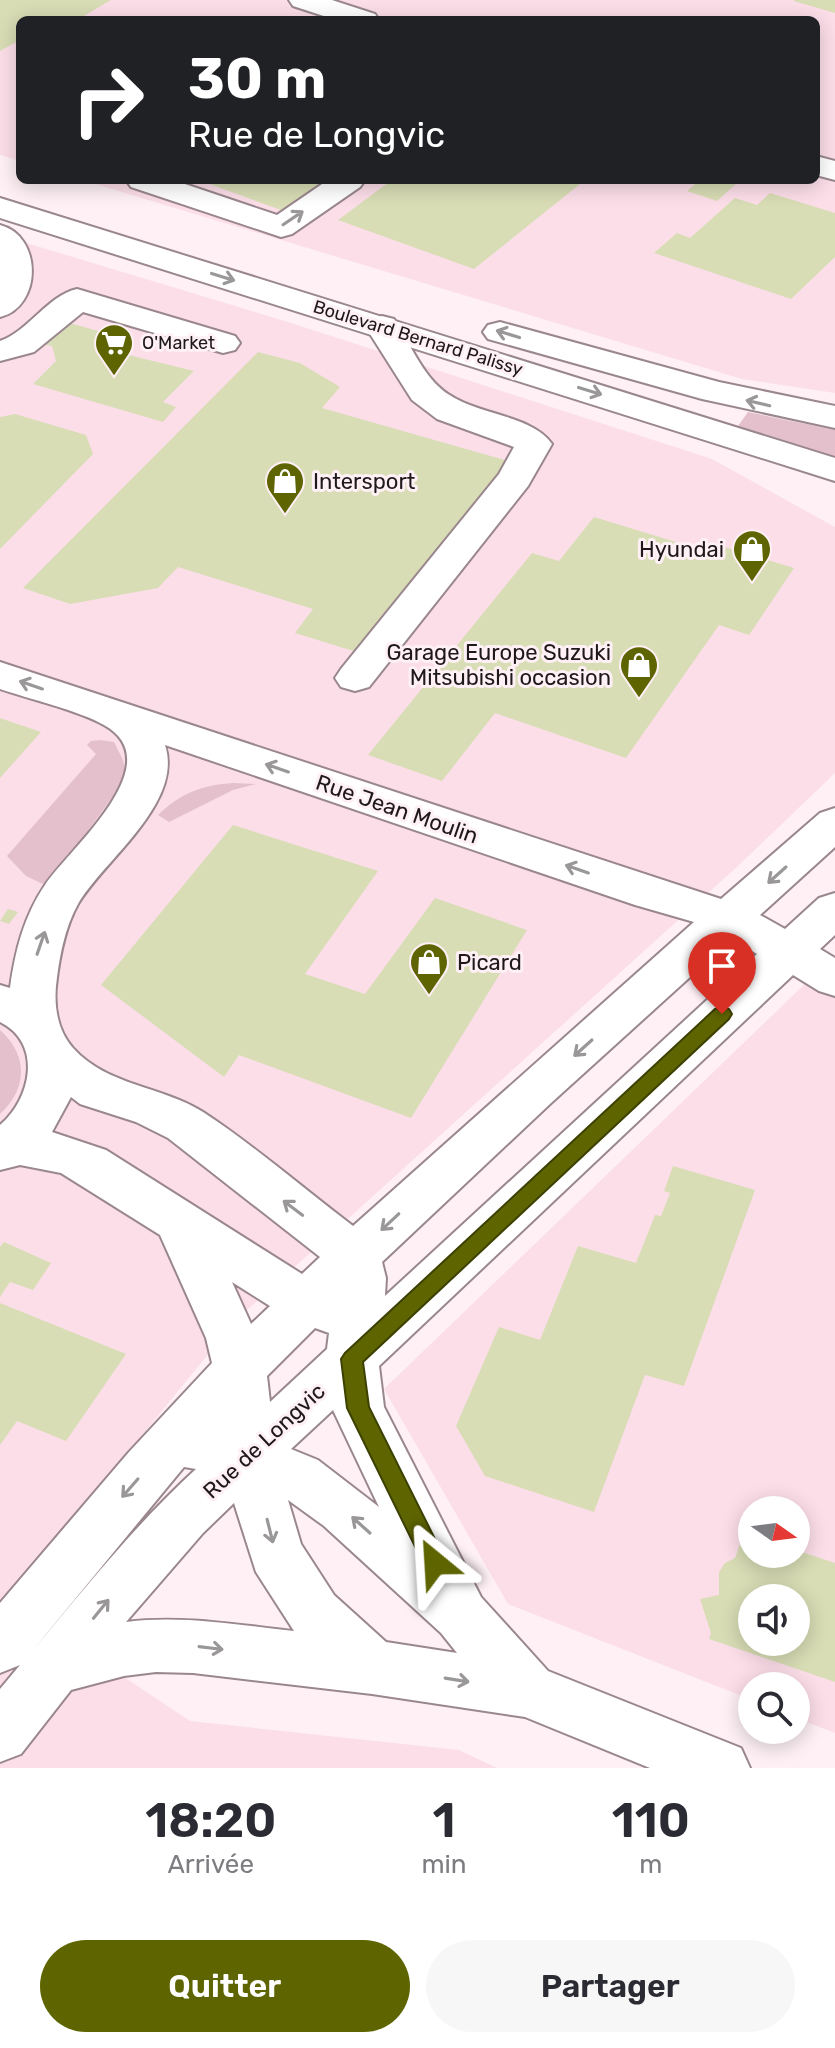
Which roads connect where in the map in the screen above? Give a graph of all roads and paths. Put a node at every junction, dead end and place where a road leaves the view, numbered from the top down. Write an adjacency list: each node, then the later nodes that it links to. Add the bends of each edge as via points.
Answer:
1 (314, 9): 2 (street)
2 (346, 16)
3 (0, 180): 12 (street, Boulevard Bernard Palissy, one-way to 3, via 622,368)
4 (154, 184): 5 (street, one-way to 5, via 281,227)
5 (343, 184)
6 (0, 208): 9 (street, Boulevard Bernard Palissy, one-way to 9)
7 (0, 235): 8 (street, via 18,263 17,281)
8 (0, 307)
9 (382, 326): 13 (street, Boulevard Bernard Palissy, one-way to 13); 15 (street, via 424,393 450,411 534,444 515,478)
10 (223, 343): 11 (street, via 77,299 27,343)
11 (0, 351)
12 (835, 417)
13 (835, 470)
14 (0, 675): 16 (street, Rue Jean Moulin, one-way to 14)
15 (355, 678)
16 (120, 715): 19 (street, Rue Jean Moulin, one-way to 16); 22 (street, one-way to 16, via 39,942 61,895 147,781 147,749)
17 (835, 823): 19 (street, one-way to 19)
18 (835, 909): 20 (street, Rue de Longvic)
19 (729, 917): 20 (street, Rue Jean Moulin); 25 (street, one-way to 25)
20 (789, 952): 21 (street, Rue Jean Moulin); 27 (street, Rue de Longvic, via 424,1290)
21 (835, 979)
22 (28, 1027): 23 (street, via 53,1081 46,1105 31,1127); 25 (street, one-way to 22, via 185,1125 97,1091)
23 (4, 1149): 24 (street, via 37,1146 59,1151)
24 (178, 1220): 26 (street); 28 (street, via 232,1338)
25 (355, 1256): 26 (street); 27 (street, via 361,1278)
26 (306, 1303): 27 (street, via 333,1313); 28 (street)
27 (354, 1337): 30 (street, Rue de Longvic); 31 (street, via 358,1408)
28 (240, 1369): 29 (street); 30 (street)
29 (172, 1441): 30 (street); 32 (street, one-way to 32)
30 (248, 1456): 31 (street, one-way to 30, via 343,1509 299,1477); 33 (street, one-way to 33, via 276,1554 314,1613); 34 (street, Rue de Longvic, one-way to 30, via 172,1528)
31 (461, 1615): 35 (street)
32 (0, 1646)
33 (372, 1667): 34 (street, one-way to 33, via 156,1645); 35 (street, one-way to 35)
34 (52, 1669): 36 (street, Rue de Longvic)
35 (527, 1690): 37 (street)
36 (0, 1734)
37 (660, 1757): 38 (street)
38 (720, 1768)

